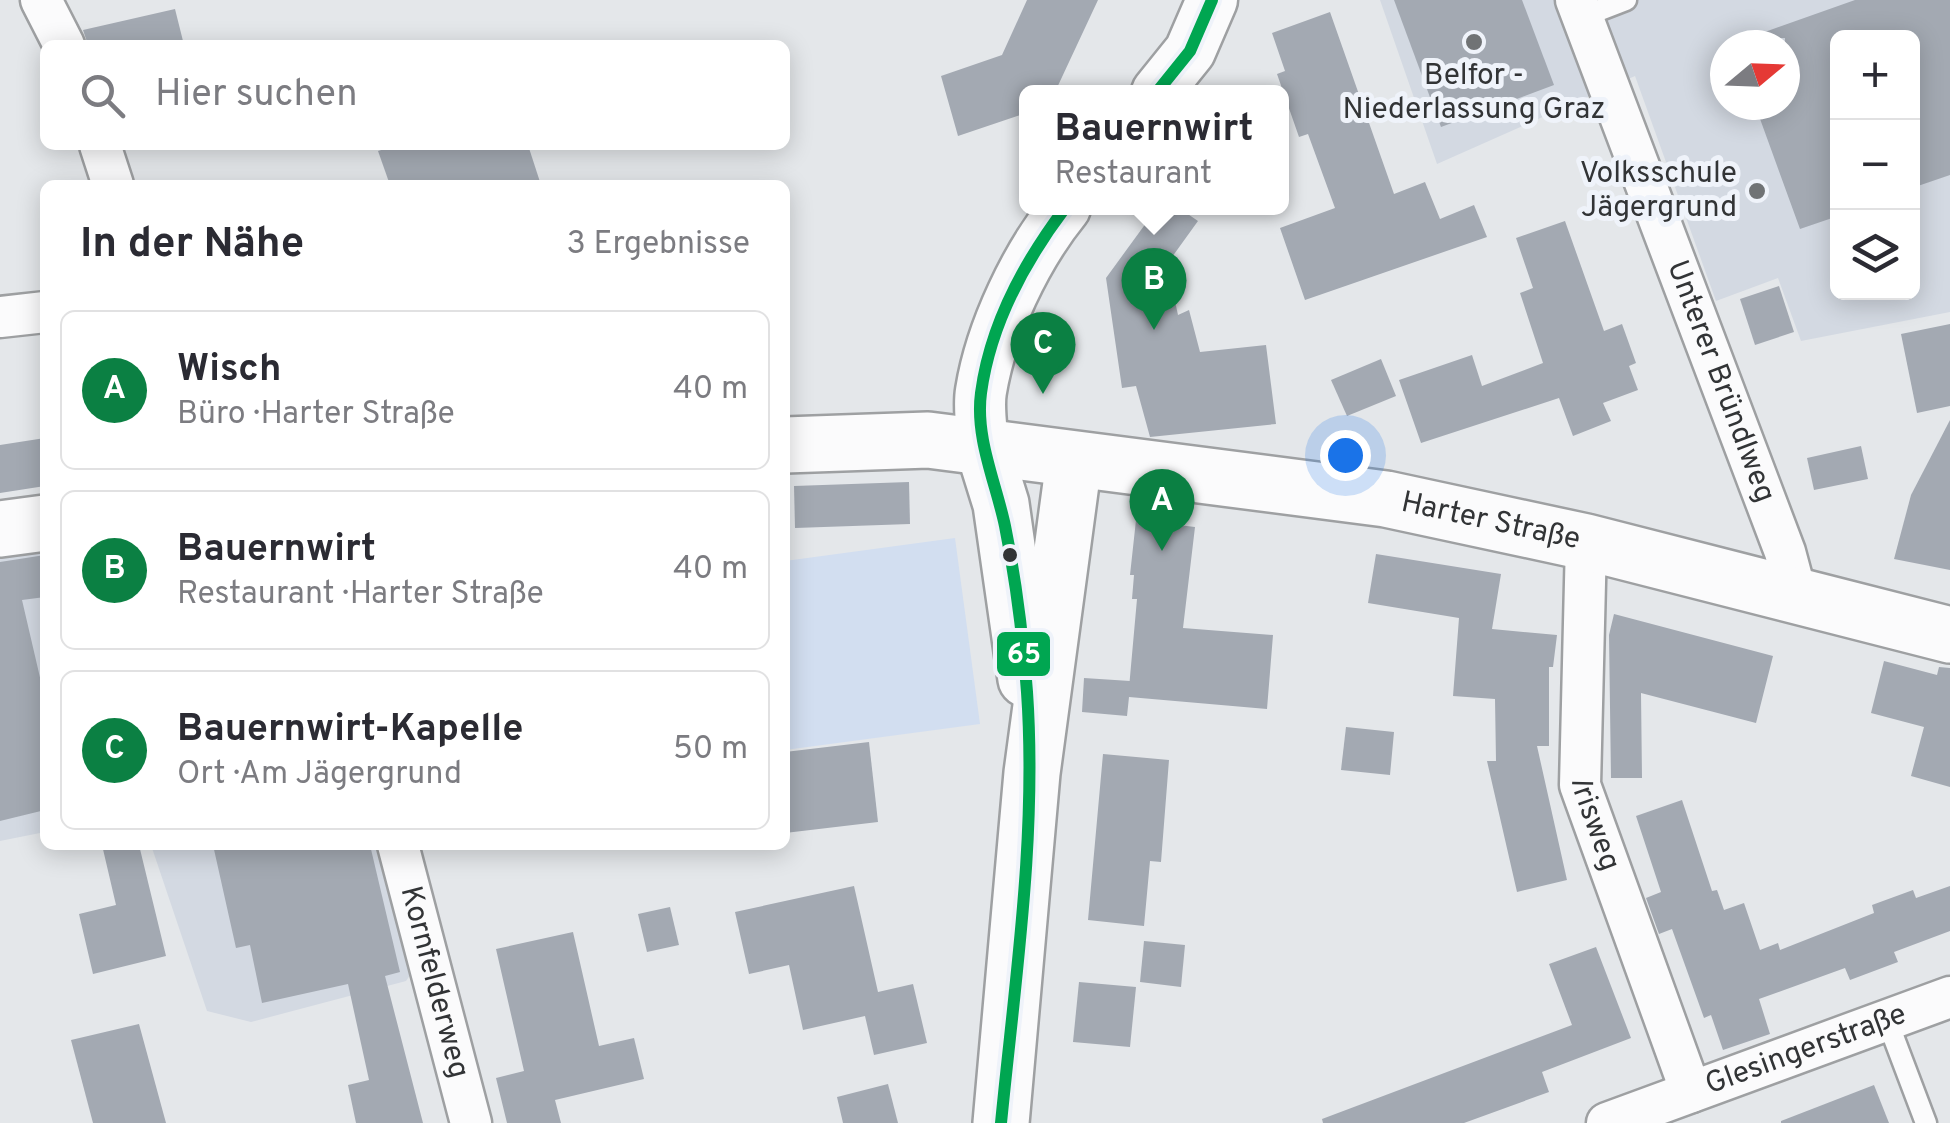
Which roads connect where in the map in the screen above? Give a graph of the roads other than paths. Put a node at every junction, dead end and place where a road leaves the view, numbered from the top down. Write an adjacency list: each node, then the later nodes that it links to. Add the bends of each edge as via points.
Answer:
1 (41, 0): 5 (street)
2 (1212, 0): 6 (street, via 1190,51)
3 (1626, 0): 4 (lane)
4 (1579, 8): 18 (street, Unterer Bründlweg)
5 (61, 40)
6 (1163, 85)
7 (102, 150): 8 (street)
8 (110, 180)
9 (1059, 215): 13 (street, via 1012,292 980,392)
10 (40, 313): 11 (street)
11 (0, 317)
12 (790, 445): 13 (main road, Harter Straße, via 928,440)
13 (983, 446): 14 (main road, Harter Straße); 20 (main road, via 1000,504 1027,688)
14 (1074, 461): 17 (main road, Harter Straße, via 1386,498); 20 (main road)
15 (40, 523): 16 (main road)
16 (0, 529)
17 (1586, 542): 18 (main road, Harter Straße); 24 (street, Irisweg, via 1580,785)
18 (1797, 597): 19 (main road, Harter Straße)
19 (1950, 635)
20 (1032, 773): 27 (main road)
21 (399, 850): 26 (street, Kornfelderweg)
22 (1950, 997): 23 (street, Glesingerstraße)
23 (1887, 1020): 24 (street, Glesingerstraße); 28 (lane)
24 (1691, 1092): 25 (street, Glesingerstraße)
25 (1626, 1120)
26 (471, 1123)
27 (1001, 1123)
28 (1926, 1123)

